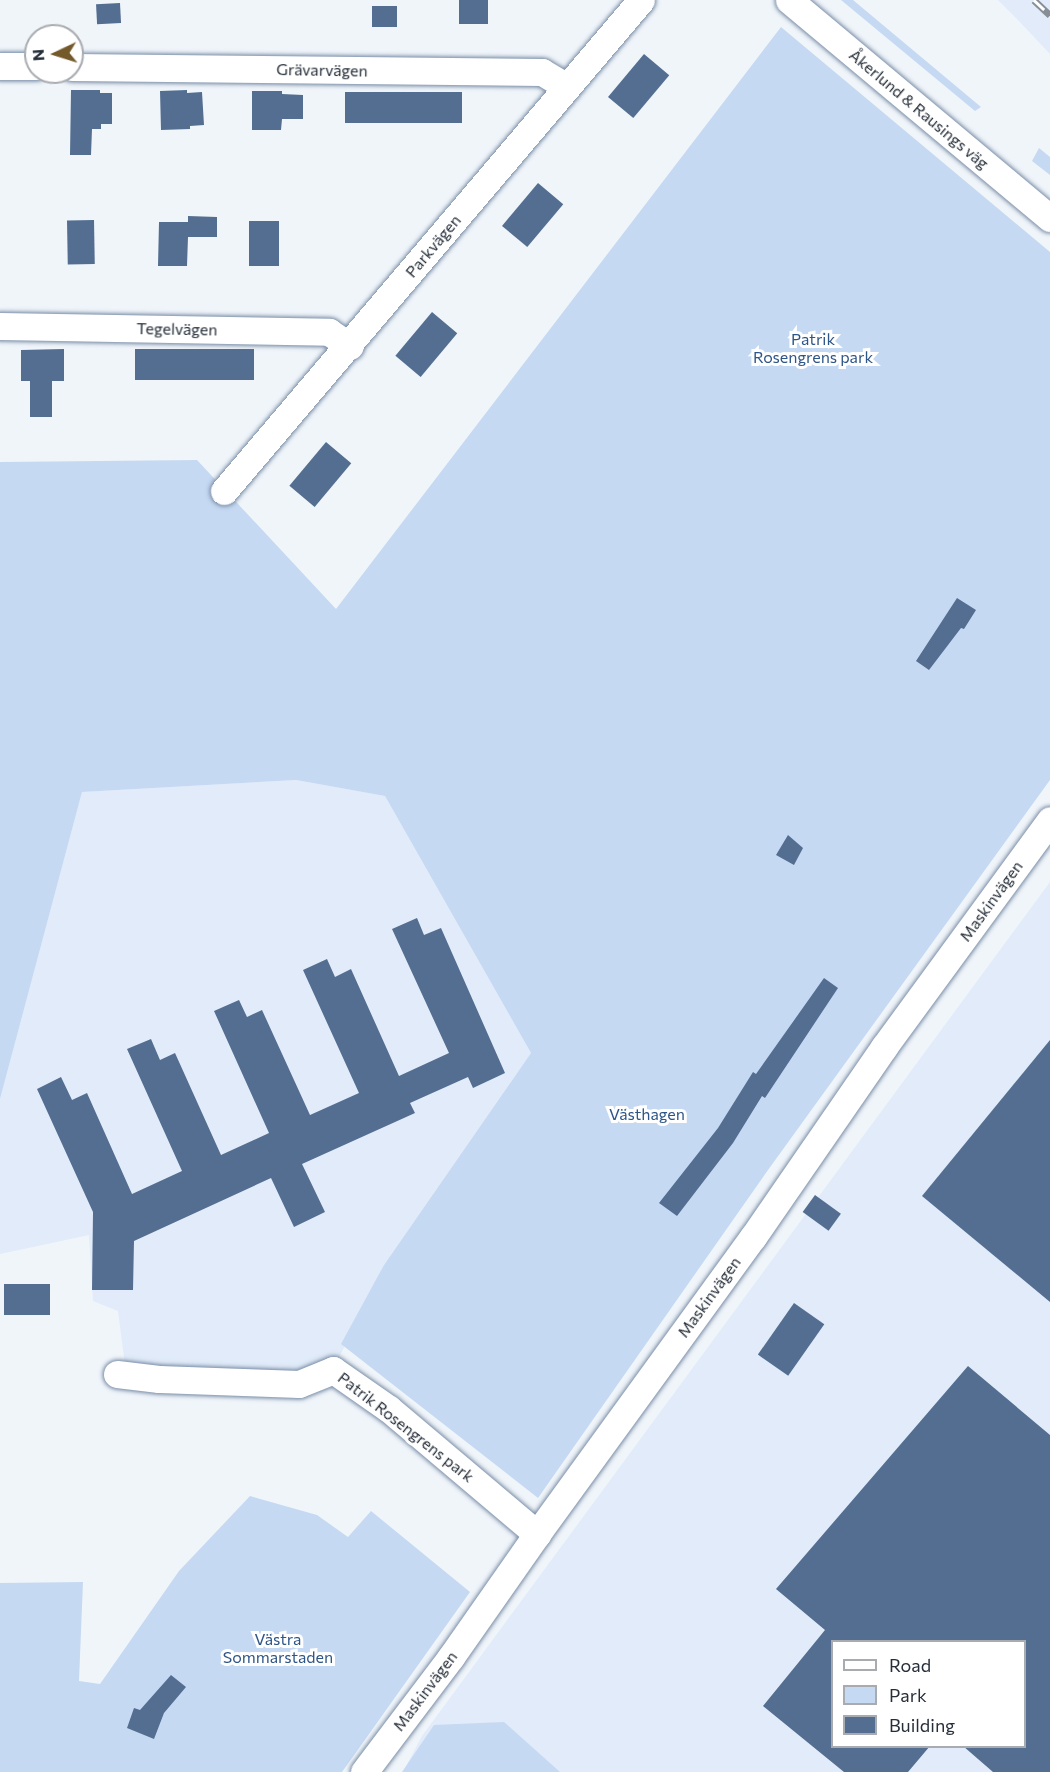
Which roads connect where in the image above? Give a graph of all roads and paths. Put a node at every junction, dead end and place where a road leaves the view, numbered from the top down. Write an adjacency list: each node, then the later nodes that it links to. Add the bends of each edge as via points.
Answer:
1 (641, 0): 6 (street, Parkvägen)
2 (789, 0): 7 (street, Åkerlund & Rausings väg)
3 (0, 66): 4 (street)
4 (24, 66)
5 (84, 67): 6 (street, Grävarvägen, via 542,72)
6 (567, 87): 9 (street, Parkvägen)
7 (1050, 218)
8 (0, 326): 9 (street, Tegelvägen, via 329,332)
9 (350, 346): 10 (street, Parkvägen)
10 (224, 491)
11 (1050, 820): 13 (street, Maskinvägen)
12 (117, 1374): 13 (street, Patrik Rosengrens park, via 299,1384 333,1370 407,1423)
13 (537, 1534): 14 (street, Maskinvägen)
14 (364, 1772)

